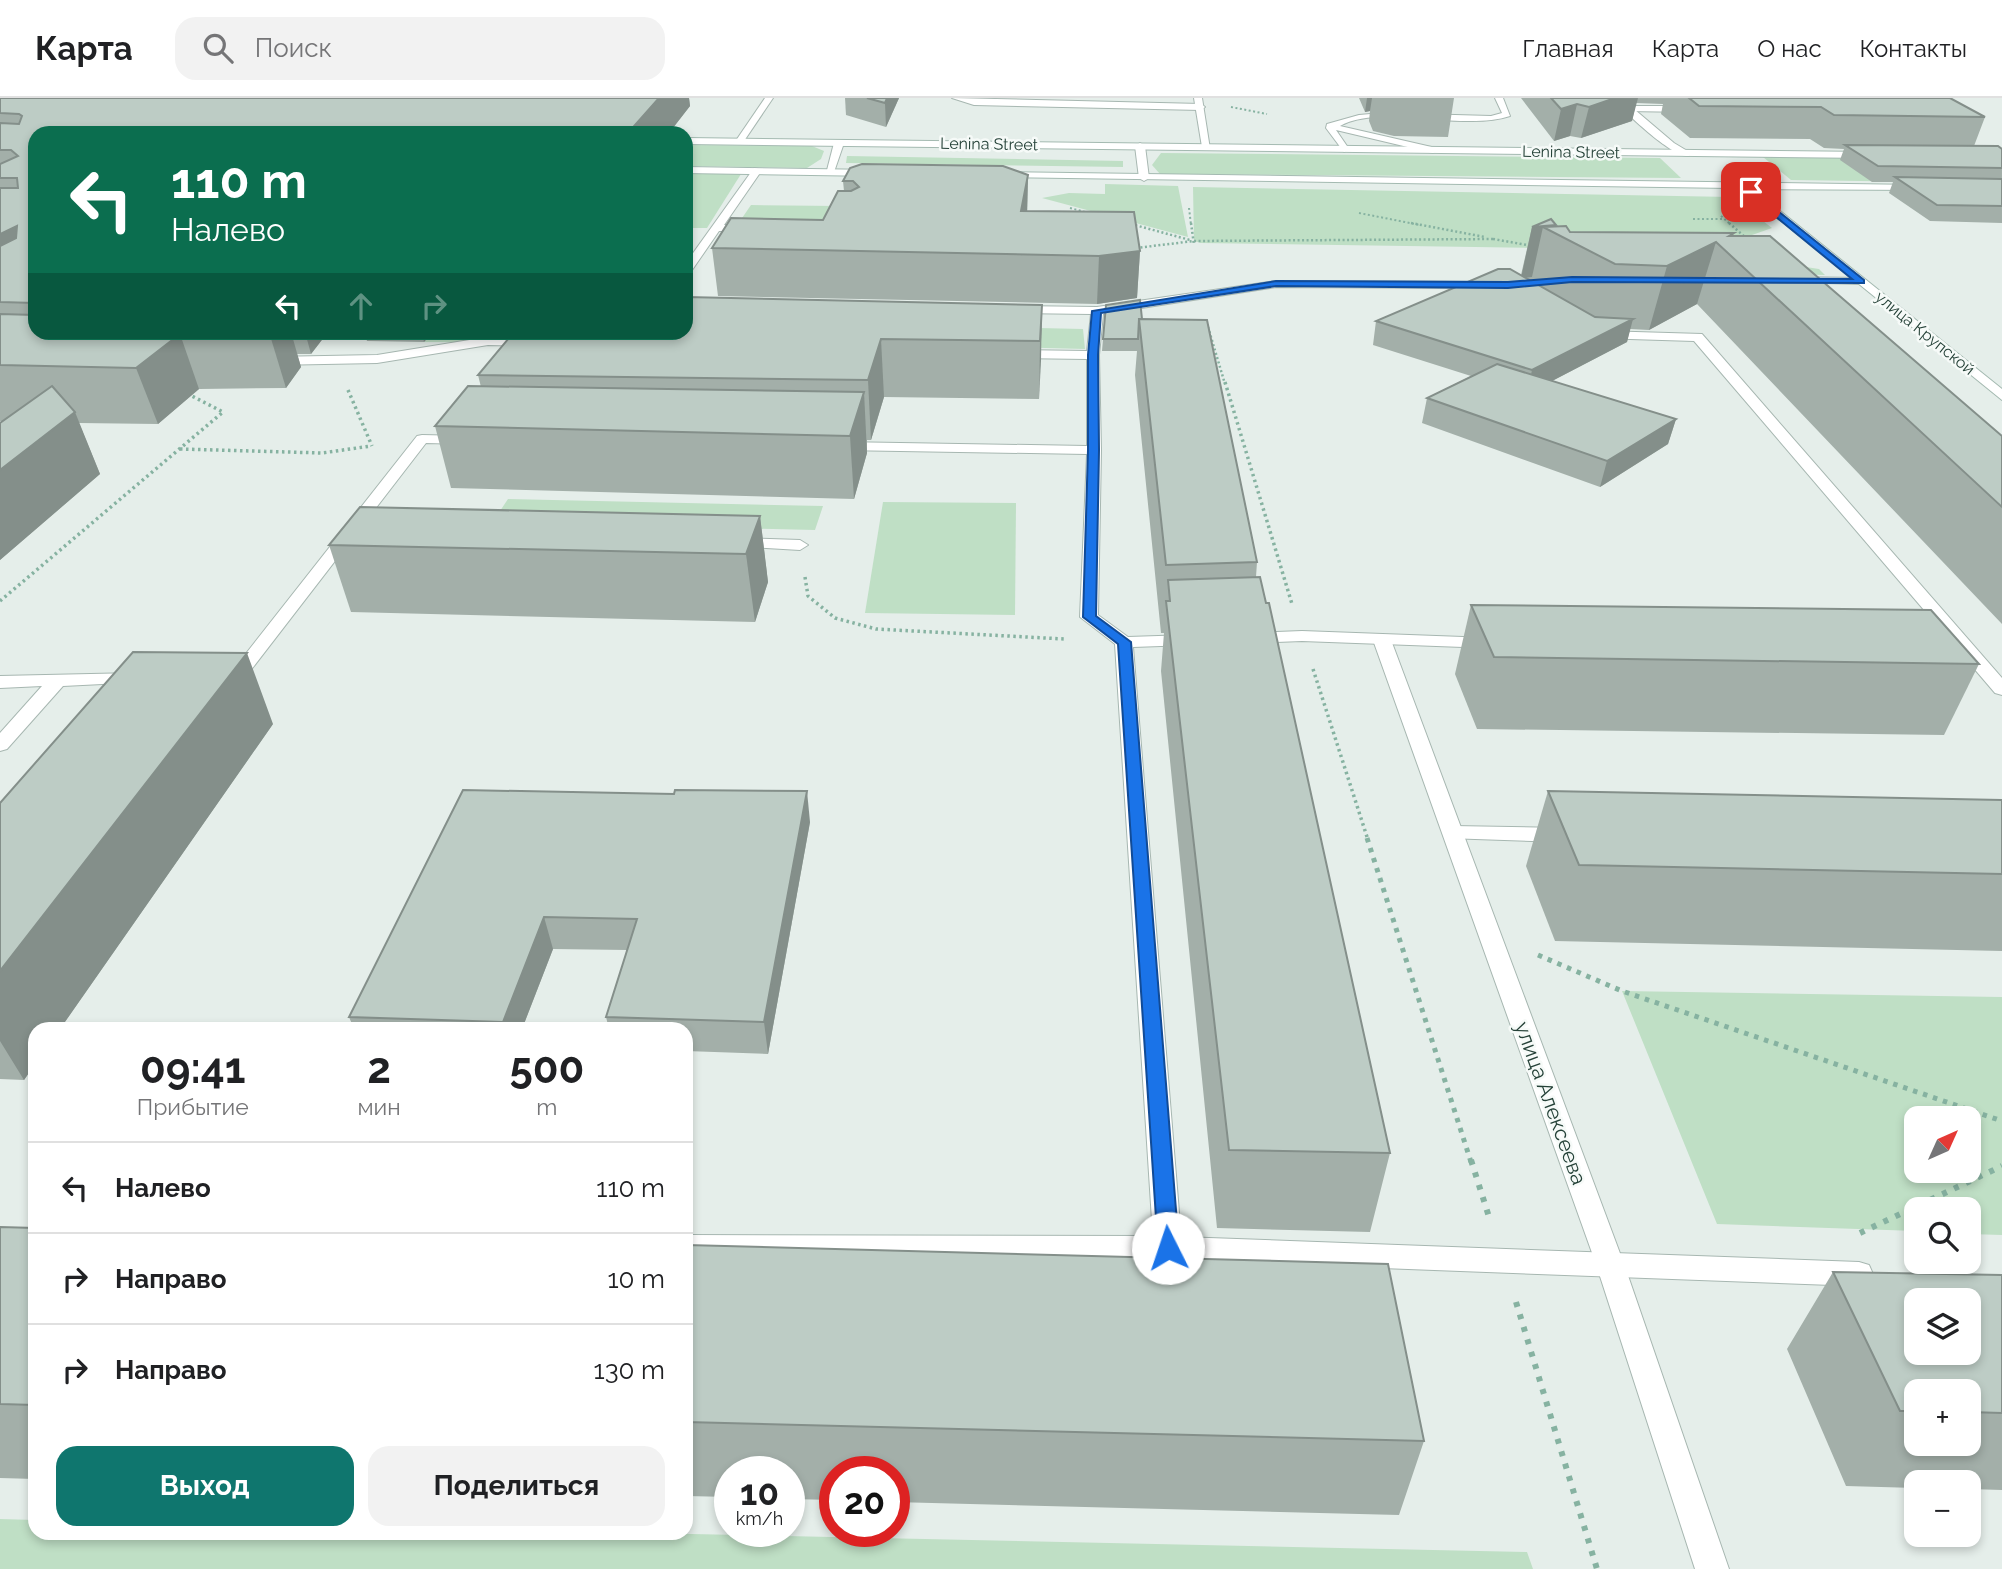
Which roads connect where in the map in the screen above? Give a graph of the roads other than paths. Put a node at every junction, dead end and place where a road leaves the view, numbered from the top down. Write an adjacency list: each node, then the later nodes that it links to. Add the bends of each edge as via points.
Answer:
1 (769, 98): 10 (main road)
2 (956, 98): 5 (main road, via 974,103)
3 (1499, 98): 8 (main road, via 1507,114 1499,118 1373,116 1347,118)
4 (1616, 98): 6 (main road)
5 (1199, 102): 13 (main road)
6 (1629, 109): 7 (main road); 18 (main road)
7 (1699, 109)
8 (1330, 126): 14 (main road); 15 (main road)
9 (693, 141): 10 (main road, Lenina Street)
10 (739, 142): 11 (main road, Lenina Street)
11 (839, 143): 12 (main road, Lenina Street); 22 (main road)
12 (1140, 146): 13 (main road, Lenina Street); 26 (main road)
13 (1207, 147): 14 (main road, Lenina Street)
14 (1344, 149): 15 (main road, Lenina Street)
15 (1433, 150): 18 (main road, Lenina Street)
16 (1732, 154): 17 (main road, Lenina Street); 18 (main road, Lenina Street); 19 (main road)
17 (1880, 155)
18 (1687, 158)
19 (1756, 165)
20 (693, 170): 21 (main road)
21 (757, 170): 22 (main road); 31 (main road)
22 (829, 172): 23 (main road)
23 (884, 173)
24 (1702, 174): 28 (main road, улица Крупской)
25 (993, 175): 26 (main road, Lenina Street)
26 (1144, 178): 28 (main road, Lenina Street)
27 (1774, 181): 28 (main road, Lenina Street); 29 (main road, Lenina Street); 30 (main road)
28 (1723, 184): 30 (main road, улица Крупской)
29 (1936, 188)
30 (1751, 192): 35 (main road, улица Крупской)
31 (714, 228): 32 (main road); 33 (main road)
32 (769, 229)
33 (693, 260)
34 (1779, 280): 35 (main road)
35 (1861, 281): 44 (main road, улица Крупской)
36 (1495, 285): 38 (main road, via 1276,284)
37 (1001, 309): 38 (main road)
38 (1097, 311): 42 (main road)
39 (1584, 329): 60 (main road, via 1595,335 1698,337)
40 (543, 342): 43 (main road, via 488,341 377,359)
41 (997, 353): 42 (main road)
42 (1093, 355): 47 (main road)
43 (254, 362)
44 (2002, 396)
45 (477, 440): 48 (main road, via 422,439)
46 (820, 445): 47 (main road)
47 (1094, 450): 55 (main road, via 1089,617)
48 (350, 531): 49 (main road); 57 (main road, via 238,675)
49 (377, 532)
50 (718, 542): 51 (main road)
51 (800, 545)
52 (1234, 638): 54 (main road)
53 (1206, 639): 55 (main road)
54 (1382, 640): 56 (main road); 63 (main road, улица Алексеева)
55 (1125, 642): 66 (main road)
56 (1506, 643)
57 (213, 676)
58 (58, 680): 59 (main road); 61 (main road, via 151,678); 62 (main road)
59 (0, 682)
60 (2002, 689)
61 (133, 699)
62 (0, 745)
63 (1452, 834): 64 (main road); 67 (main road, улица Алексеева)
64 (1576, 835)
65 (693, 1247): 66 (main road)
66 (1168, 1248): 67 (main road)
67 (1610, 1264): 68 (main road); 69 (main road, улица Алексеева)
68 (1891, 1275)
69 (1712, 1569)

